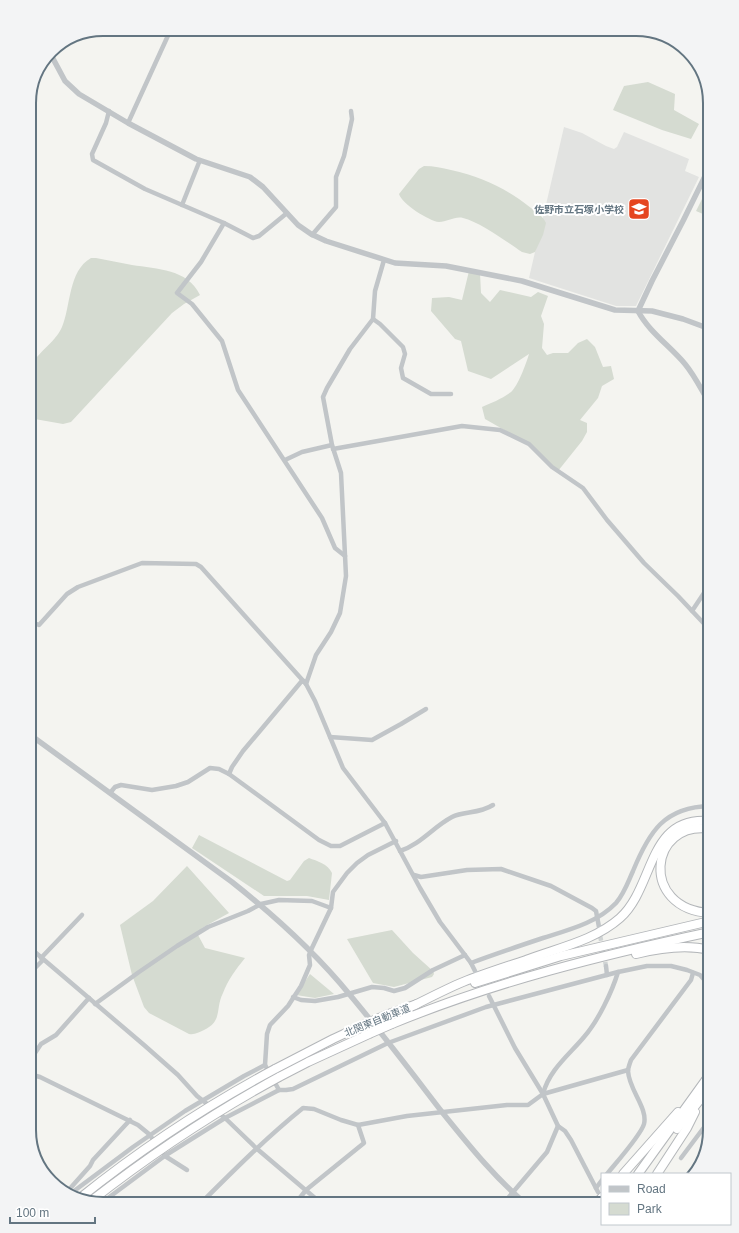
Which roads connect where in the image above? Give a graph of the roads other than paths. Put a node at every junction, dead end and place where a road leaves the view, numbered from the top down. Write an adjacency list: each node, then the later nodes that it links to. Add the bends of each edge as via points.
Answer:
1 (168, 36): 5 (street)
2 (53, 59): 3 (street, via 65,81 79,94)
3 (109, 111): 5 (street); 8 (street, via 92,154 93,160 145,189)
4 (351, 111): 11 (street, via 352,119 344,156 336,177 336,207)
5 (128, 123): 6 (street)
6 (200, 160): 8 (street); 9 (street, via 250,177)
7 (703, 180): 13 (street)
8 (182, 205): 10 (street)
9 (287, 212): 10 (street, via 259,236 253,238); 11 (street, via 298,225)
10 (224, 223): 19 (street, via 201,262 177,293 192,304 222,341 238,390)
11 (312, 235): 12 (street)
12 (384, 260): 13 (street, via 446,266 522,281 615,310); 14 (street, via 375,291)
13 (638, 311): 15 (street, via 652,311); 16 (street, via 643,321 686,365)
14 (373, 319): 17 (street, via 403,347 405,354 401,368 402,378 431,394); 18 (street, via 350,349 326,388 324,397)
15 (703, 327)
16 (703, 393)
17 (451, 394)
18 (333, 447): 19 (street, via 302,452); 20 (street, via 342,473); 22 (street, via 462,426 500,430 529,444 552,467 583,488 606,520 644,563)
19 (285, 460): 20 (street, via 322,518 335,548)
20 (345, 556): 25 (street, via 346,576 340,613 316,656)
21 (703, 594): 22 (street)
22 (692, 611): 23 (street)
23 (703, 623)
24 (36, 624): 25 (street, via 39,625 67,594 78,587 142,563 196,564)
25 (305, 683): 27 (street); 29 (street, via 301,682 243,751)
26 (426, 709): 27 (street, via 372,740)
27 (330, 737): 34 (street, via 343,768)
28 (36, 739): 30 (street)
29 (229, 774): 30 (street, via 210,768 188,782 176,786 152,790 120,785); 34 (street, via 331,846 340,846)
30 (110, 792): 39 (street)
31 (493, 805): 37 (street, via 452,817 416,844)
32 (703, 807): 43 (street, via 674,815 656,828 641,851 622,895 616,903)
33 (703, 820): 67 (highway, via 686,823 665,838 631,906 620,918 599,933 462,983)
34 (385, 823): 36 (street)
35 (703, 829): 41 (highway, via 694,828 672,840 666,848 660,867 663,886 667,893 689,909)
36 (396, 842): 37 (street); 40 (street, via 368,855 347,873 333,892)
37 (400, 851): 38 (street)
38 (414, 875): 43 (street, via 421,877 466,870 501,869 557,889 592,908 596,911); 50 (street, via 440,922)
39 (261, 904): 40 (street, via 279,900 312,901); 48 (street); 65 (street, via 202,931)
40 (331, 908): 48 (street)
41 (703, 912)
42 (82, 915): 51 (street)
43 (597, 917): 45 (street); 52 (street)
44 (703, 923): 67 (highway, 北関東自動車道, via 561,956)
45 (599, 926)
46 (703, 934): 59 (highway, 北関東自動車道, via 594,958)
47 (703, 949): 59 (highway, via 665,948 569,970)
48 (311, 950): 61 (street); 63 (street, via 310,965)
49 (36, 953): 51 (street)
50 (465, 955): 52 (street); 61 (street, via 433,970 405,988 394,991 372,987)
51 (42, 959): 53 (street); 64 (street)
52 (471, 962): 55 (street)
53 (36, 966)
54 (606, 966): 58 (street)
55 (475, 971)
56 (618, 972): 57 (street, via 655,966 681,968); 58 (street); 76 (street, via 613,988 589,1031 559,1064)
57 (693, 973): 60 (street); 71 (street, via 691,980 631,1060)
58 (607, 975): 66 (street)
59 (530, 976): 103 (highway, 北関東自動車道, bridge, via 466,996 392,1024 279,1077 179,1137)
60 (703, 978)
61 (350, 994): 63 (street, via 315,1001); 68 (street)
62 (489, 996): 66 (street)
63 (293, 997): 70 (street, via 270,1025)
64 (89, 998): 65 (street); 69 (street, via 56,1035 41,1044)
65 (95, 1004): 78 (street, via 178,1075)
66 (493, 1004): 68 (street); 76 (street, via 515,1048)
67 (413, 1006): 102 (highway, 北関東自動車道, bridge, via 333,1039 225,1096 172,1130)
68 (388, 1043): 74 (street, via 293,1089); 79 (street)
69 (36, 1054)
70 (265, 1065): 74 (street); 78 (street)
71 (628, 1070): 76 (street); 91 (street, via 630,1082 644,1110 644,1124)
72 (36, 1076): 81 (street)
73 (703, 1087): 77 (highway)
74 (279, 1090): 80 (street)
75 (703, 1092): 77 (highway)
76 (543, 1094): 79 (street, via 528,1105); 83 (street)
77 (699, 1095): 92 (highway, via 665,1125); 93 (highway); 94 (highway); 95 (highway, via 687,1128)
78 (203, 1101): 80 (street); 85 (street)
79 (443, 1112): 82 (street); 101 (street, via 477,1155)
80 (225, 1118): 86 (street); 87 (street)
81 (130, 1120): 85 (street); 96 (street)
82 (358, 1125): 86 (street, via 314,1108 304,1108); 97 (street, via 364,1143)
83 (558, 1126): 99 (street, via 571,1140); 101 (street, via 547,1152)
84 (703, 1129): 88 (street)
85 (150, 1135): 87 (street); 90 (street)
86 (256, 1148): 97 (street); 105 (street)
87 (165, 1156): 89 (street); 100 (street)
88 (681, 1158)
89 (187, 1170)
90 (99, 1172): 98 (street); 100 (street)
91 (608, 1173)
92 (624, 1173)
93 (639, 1173)
94 (645, 1173)
95 (658, 1173)
96 (70, 1188)
97 (306, 1190): 106 (street); 107 (street)
98 (75, 1191)
99 (599, 1192)
100 (114, 1193): 104 (street)
101 (512, 1193): 108 (street); 109 (street)
102 (85, 1194)
103 (97, 1197)
104 (109, 1197)
105 (207, 1197)
106 (300, 1197)
107 (314, 1197)
108 (509, 1197)
109 (517, 1197)

